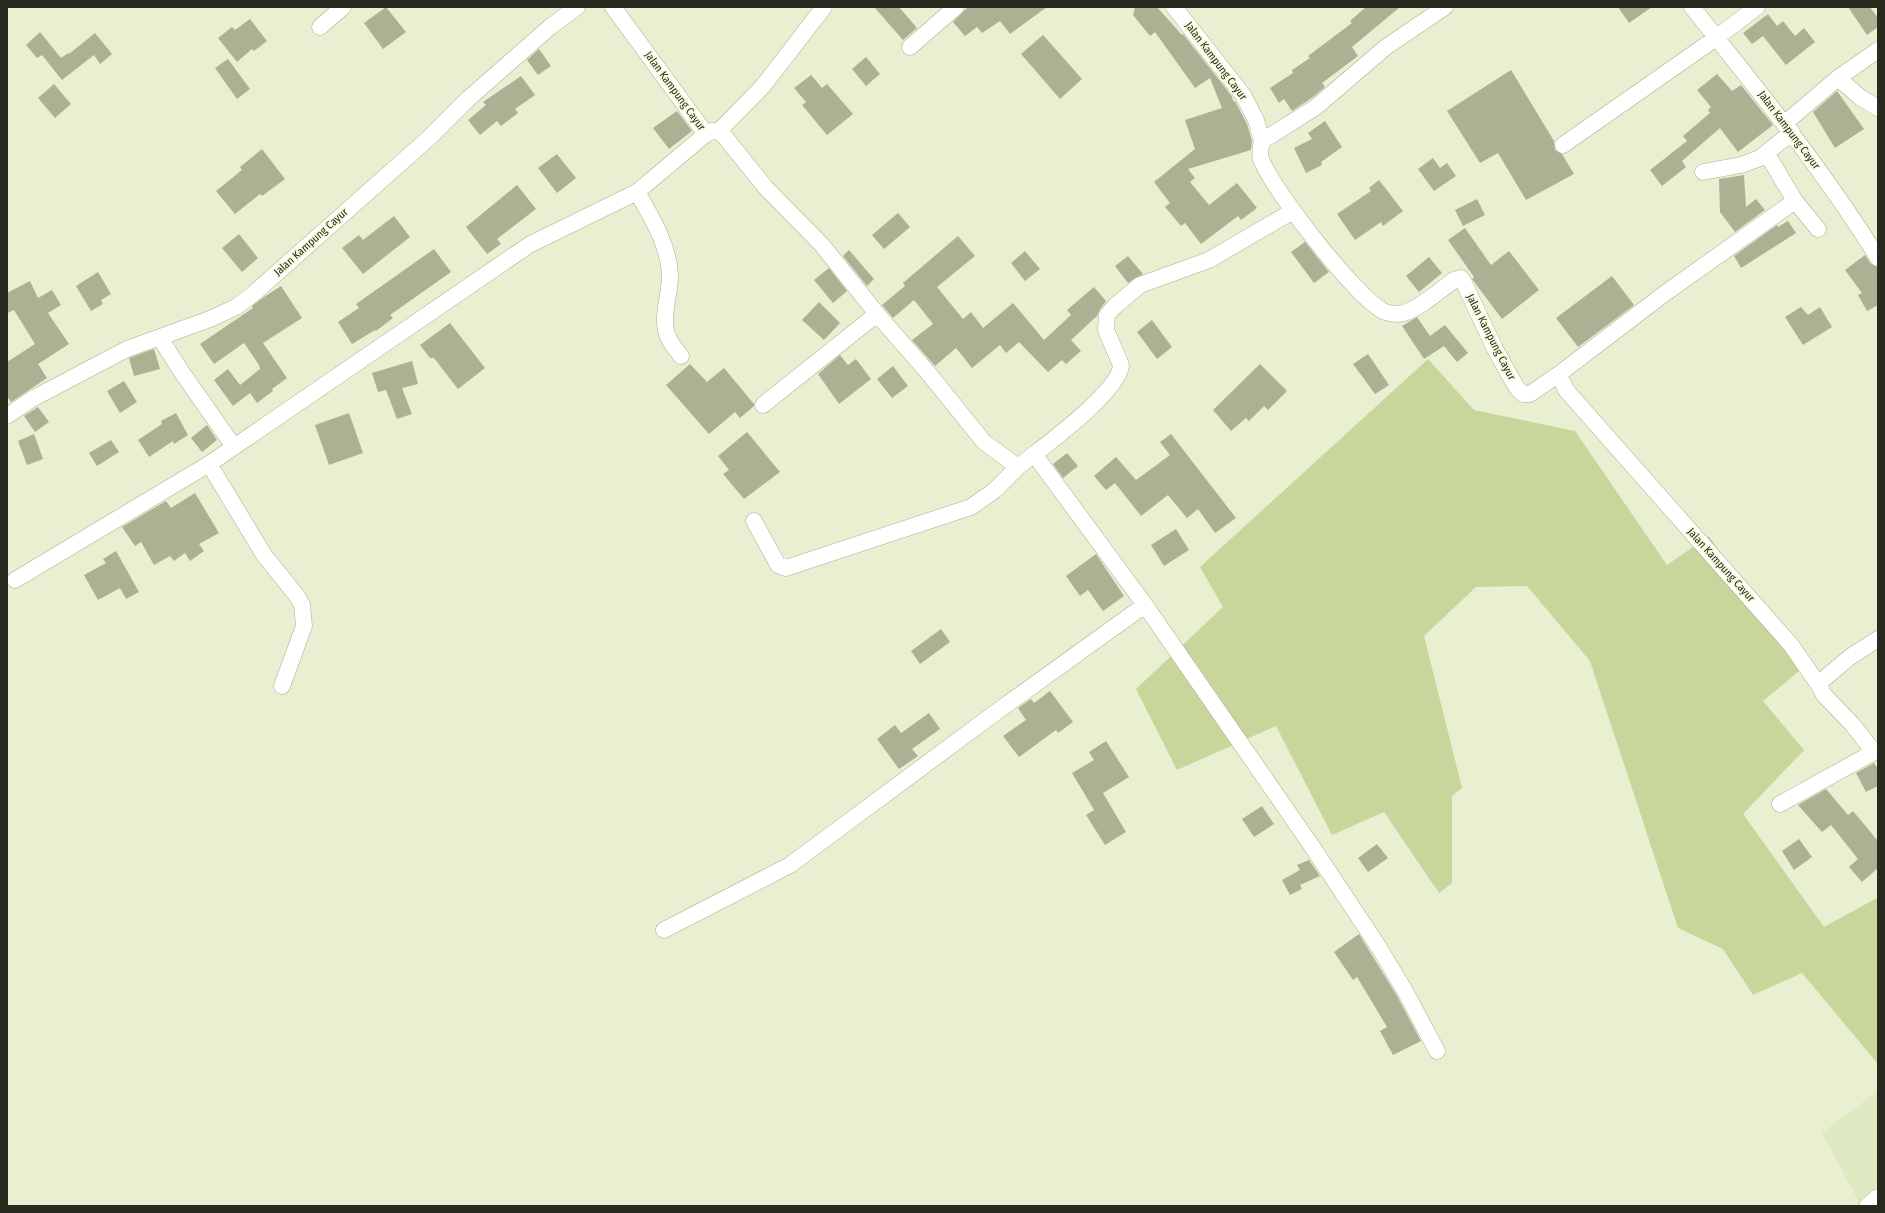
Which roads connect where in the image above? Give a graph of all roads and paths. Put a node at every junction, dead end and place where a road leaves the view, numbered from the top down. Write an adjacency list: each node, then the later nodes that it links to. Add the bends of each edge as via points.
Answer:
1 (343, 7): 10 (street)
2 (577, 7): 28 (street, Jalan Kampung Cayur, via 468,99 430,137 252,295 236,307)
3 (613, 7): 17 (street, Jalan Kampung Cayur)
4 (824, 7): 17 (street, via 763,86)
5 (956, 7): 12 (street)
6 (1174, 7): 18 (street, Jalan Kampung Cayur, via 1243,95 1256,120)
7 (1445, 7): 18 (street, via 1386,47 1316,107)
8 (1692, 7): 11 (street, Jalan Kampung Cayur)
9 (1757, 7): 11 (street)
10 (320, 27)
11 (1716, 38): 16 (street, Jalan Kampung Cayur); 19 (street)
12 (910, 47)
13 (1878, 50): 14 (street)
14 (1838, 78): 15 (street, via 1861,98); 16 (street)
15 (1878, 108)
16 (1789, 128): 20 (street); 26 (street, Jalan Kampung Cayur, via 1852,215)
17 (713, 132): 22 (street, Jalan Kampung Cayur); 27 (street, via 822,245)
18 (1262, 141): 24 (street, Jalan Kampung Cayur, via 1260,157)
19 (1563, 144)
20 (1767, 154): 21 (street, via 1741,164); 23 (street)
21 (1703, 172)
22 (637, 192): 29 (street, via 655,224 666,251 670,274 666,329 669,340); 33 (street, Jalan Kampung Cayur, via 529,245)
23 (1795, 201): 25 (street); 30 (street, via 1664,294)
24 (1293, 211): 30 (street, Jalan Kampung Cayur, via 1345,274 1385,312 1399,314 1413,310 1454,280 1461,278 1517,388 1524,394 1530,394); 34 (street, via 1209,260 1140,285 1115,306 1107,315 1106,330 1120,360 1121,372 1104,396)
25 (1818, 230)
26 (1878, 258)
27 (877, 314): 31 (street); 36 (street, via 984,442)
28 (160, 338): 32 (street, Jalan Kampung Cayur, via 127,349 32,399); 33 (street)
29 (681, 356)
30 (1559, 374): 41 (street, Jalan Kampung Cayur, via 1566,390 1791,645)
31 (763, 405)
32 (7, 416)
33 (234, 447): 35 (street, Jalan Kampung Cayur)
34 (1034, 454): 36 (street); 39 (street)
35 (209, 464): 38 (street, Jalan Kampung Cayur); 42 (street, via 264,555 302,605 304,626)
36 (1018, 467): 37 (street, via 995,490 971,507 786,568 778,565)
37 (754, 521)
38 (15, 580)
39 (1145, 605): 45 (street, via 992,714 790,865); 46 (street, via 1374,940)
40 (1878, 639): 41 (street, via 1850,657)
41 (1818, 684): 43 (street, Jalan Kampung Cayur, via 1824,695 1852,724)
42 (282, 686)
43 (1876, 756): 44 (street)
44 (1780, 804)
45 (664, 930)
46 (1437, 1051)
47 (1878, 1197): 48 (street)
48 (1867, 1206)

